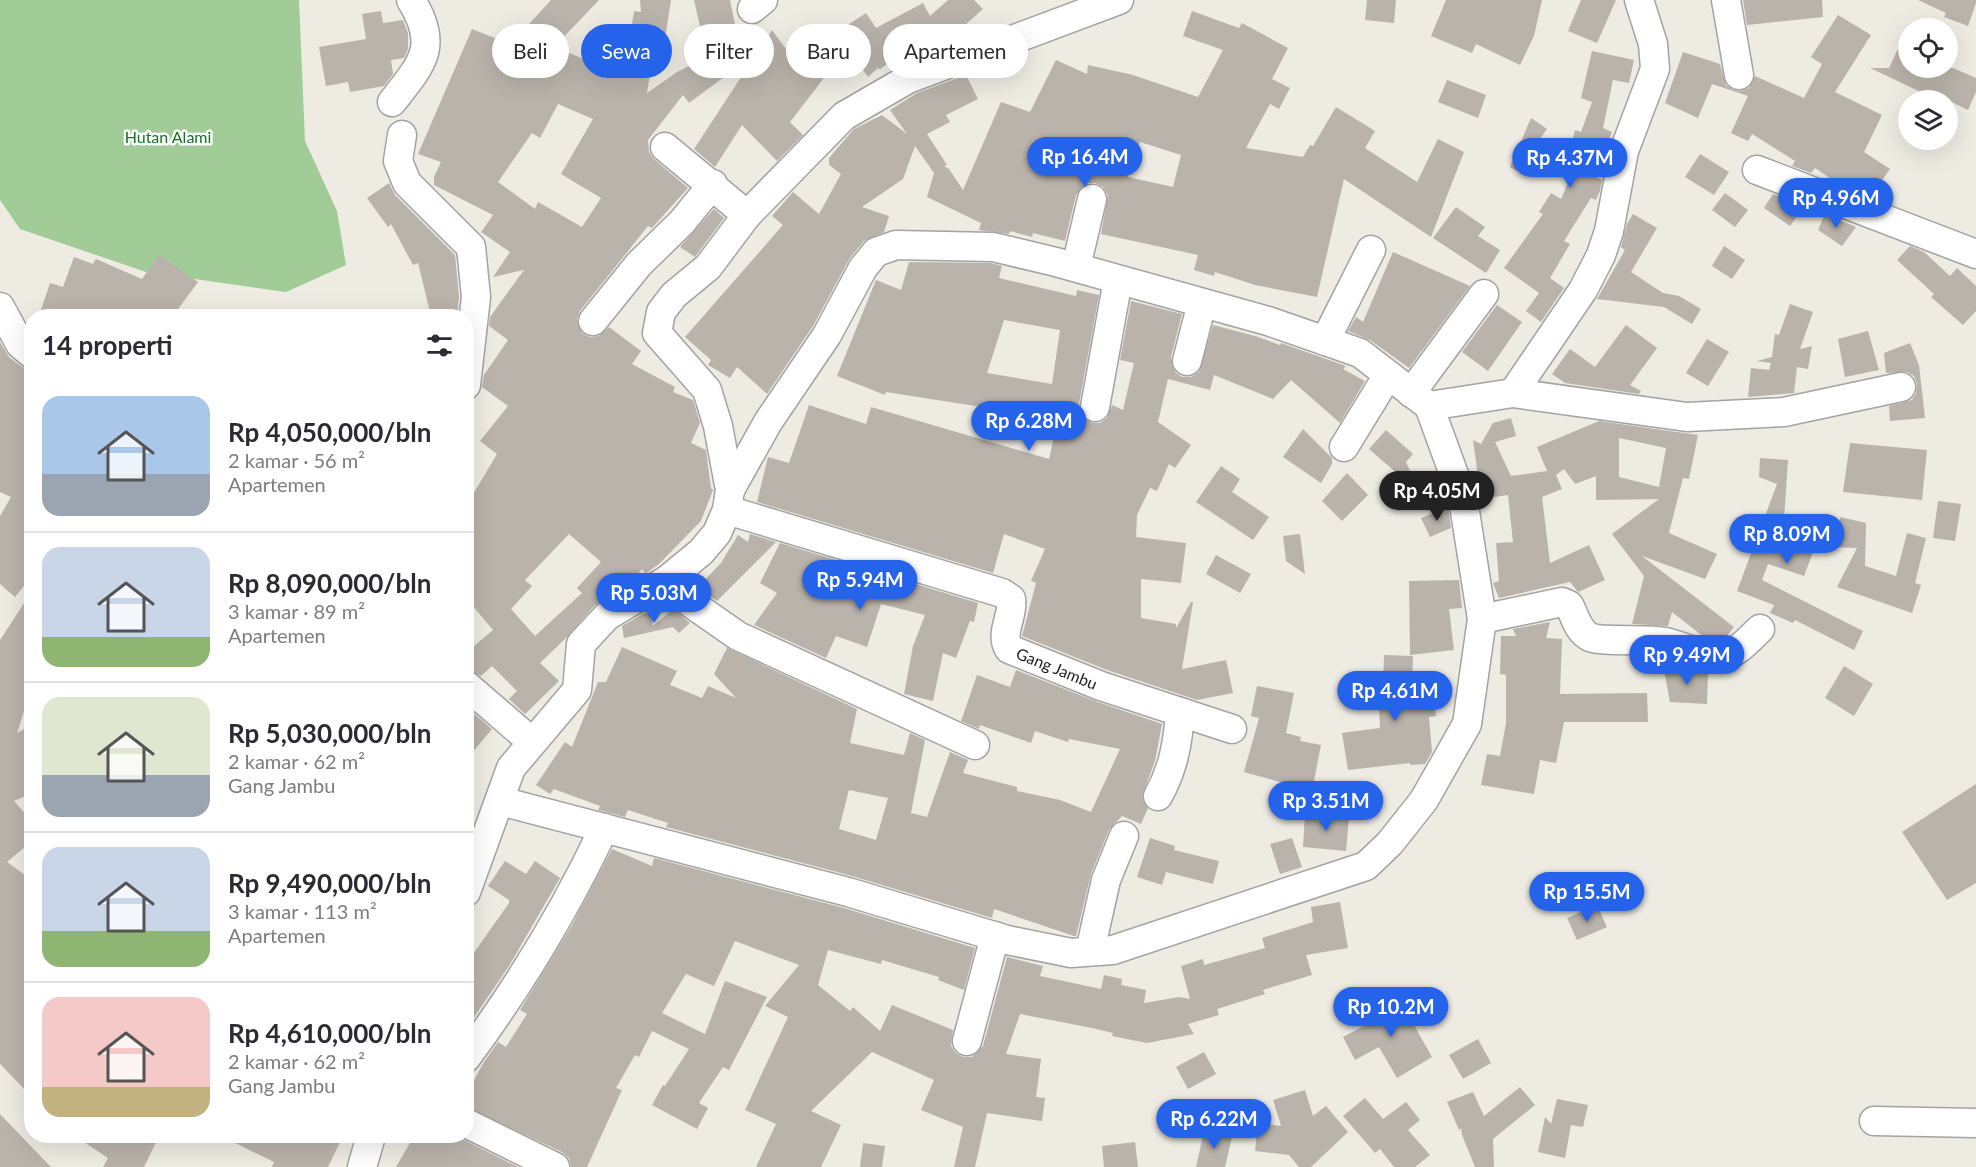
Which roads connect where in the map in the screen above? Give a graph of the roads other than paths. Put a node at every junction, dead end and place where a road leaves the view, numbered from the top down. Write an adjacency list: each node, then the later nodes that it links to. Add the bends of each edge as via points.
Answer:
1 (411, 0): 6 (street, via 424,20 425,52)
2 (1119, 0): 12 (street, via 908,79 874,97 844,116 818,140)
3 (1639, 0): 27 (street, via 1653,44 1655,69 1624,151 1609,231 1583,290)
4 (1726, 0): 5 (street)
5 (1739, 75)
6 (392, 102)
7 (402, 135): 20 (street, via 398,161 407,183 471,247)
8 (665, 147): 10 (street)
9 (1757, 170): 14 (street)
10 (713, 184): 12 (street); 21 (street)
11 (1092, 199): 15 (street)
12 (747, 215): 31 (street, via 708,267 661,312 657,333 707,390 718,426)
13 (1371, 250): 22 (street)
14 (1976, 254)
15 (1076, 267): 16 (street); 31 (street, via 993,248 960,245 896,245 876,252 863,268 827,335 768,422)
16 (1118, 279): 18 (street); 29 (street)
17 (1484, 294): 28 (street)
18 (1202, 303): 22 (street); 24 (street)
19 (0, 307): 23 (street)
20 (474, 315)
21 (593, 321)
22 (1325, 341): 25 (street, via 1360,353)
23 (24, 347)
24 (1187, 361)
25 (1388, 375): 28 (street); 30 (street)
26 (1901, 387): 27 (street, via 1784,412 1687,417)
27 (1513, 393): 28 (street)
28 (1420, 399): 33 (street, via 1463,499)
29 (1095, 407)
30 (1344, 447)
31 (728, 500): 32 (street, via 717,533); 36 (street, Gang Jambu, via 1002,593 1011,598 1005,635 1009,649 1101,687)
32 (667, 580): 38 (street, via 607,616 591,631 581,644 577,690); 39 (street, via 692,604 738,636)
33 (1482, 619): 34 (street, via 1562,602 1569,605 1577,625 1589,637 1603,641 1624,638 1665,642 1719,657 1734,651); 46 (street, via 1467,724 1424,800 1366,866 1113,950)
34 (1760, 629)
35 (474, 692): 38 (street)
36 (1180, 712): 37 (street, Gang Jambu); 40 (street, via 1170,776)
37 (1232, 729)
38 (531, 741): 41 (street, via 511,768)
39 (975, 745)
40 (1158, 796)
41 (500, 801): 42 (street); 44 (street)
42 (604, 828): 45 (street, via 848,892); 48 (street, via 578,885)
43 (1124, 836): 46 (street, via 1106,880)
44 (474, 871)
45 (995, 936): 46 (street, via 1071,953); 47 (street)
46 (1090, 951)
47 (967, 1041)
48 (474, 1046)
49 (1874, 1121): 50 (street)
50 (1976, 1122)
51 (474, 1127): 54 (street)
52 (369, 1143): 53 (street)
53 (362, 1167)
54 (555, 1167)

